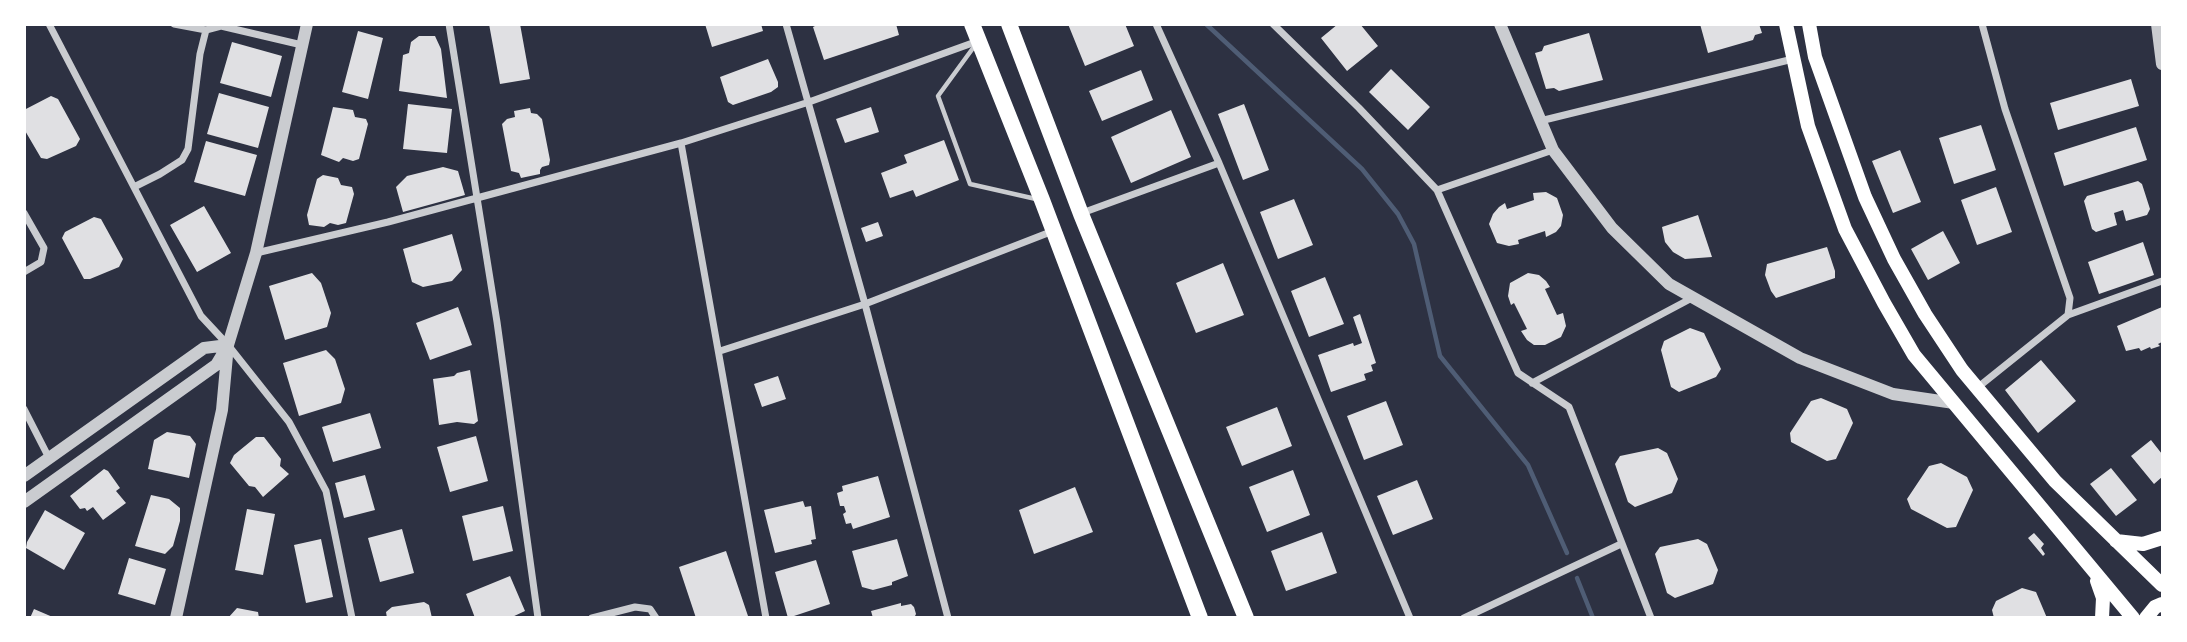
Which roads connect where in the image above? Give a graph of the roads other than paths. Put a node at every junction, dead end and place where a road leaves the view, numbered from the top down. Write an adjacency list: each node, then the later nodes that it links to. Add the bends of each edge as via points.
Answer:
1 (49, 24): 25 (street)
2 (174, 24): 15 (street)
3 (307, 24): 17 (street)
4 (449, 24): 27 (street)
5 (786, 24): 20 (street)
6 (972, 24): 16 (highway)
7 (1009, 24): 30 (highway)
8 (1156, 24): 24 (street)
9 (1273, 24): 26 (street)
10 (1500, 24): 21 (street)
11 (1786, 24): 18 (main road)
12 (1809, 24): 41 (main road, via 1815,57 1864,197 1925,314)
13 (1982, 24): 37 (street, via 2005,109 2070,298)
14 (2157, 24): 19 (street)
15 (206, 30): 17 (street, via 221,26); 25 (street, via 188,149 182,160)
16 (978, 41): 20 (street); 28 (highway); 28 (lane, via 939,96 970,184)
17 (302, 45): 32 (street)
18 (1793, 59): 21 (street); 42 (main road, via 1808,126 1845,229 1914,355)
19 (2162, 64)
20 (809, 102): 22 (street); 36 (street)
21 (1540, 121): 23 (street)
22 (681, 143): 27 (street); 39 (street)
23 (1553, 150): 26 (street); 35 (street, via 1612,228 1669,284)
24 (1219, 163): 30 (street); 62 (street)
25 (134, 187): 38 (street, via 201,316)
26 (1437, 190): 40 (street, via 1518,373)
27 (477, 198): 32 (street); 55 (street)
28 (1042, 200): 31 (highway)
29 (24, 213): 33 (street, via 44,248 41,262)
30 (1081, 214): 61 (highway)
31 (1054, 230): 36 (street); 60 (highway)
32 (256, 253): 38 (street)
33 (24, 272)
34 (2162, 281): 37 (street)
35 (1692, 297): 40 (street); 42 (street, via 1800,358 1893,394)
36 (865, 304): 39 (street); 59 (street)
37 (2068, 315): 41 (street)
38 (228, 345): 44 (street, via 204,348); 46 (street, via 216,365); 53 (street, via 222,410); 54 (street, via 289,422 326,491)
39 (720, 351): 58 (street)
40 (1532, 383): 49 (street, via 1569,407)
41 (1977, 388): 48 (main road, via 2055,481)
42 (1954, 402): 50 (main road)
43 (24, 409): 44 (street)
44 (49, 458): 45 (street)
45 (24, 476)
46 (24, 502)
47 (2162, 538): 48 (main road, via 2143,544)
48 (2116, 541): 51 (main road)
49 (1621, 544): 63 (street); 64 (street)
50 (2093, 570): 65 (main road, via 2103,598); 66 (main road)
51 (2162, 585)
52 (2162, 604): 67 (main road)
53 (176, 618)
54 (352, 618)
55 (538, 618)
56 (592, 618): 57 (street, via 635,607 650,609)
57 (656, 618)
58 (766, 618)
59 (948, 618)
60 (1200, 618)
61 (1246, 618)
62 (1409, 618)
63 (1464, 618)
64 (1651, 618)
65 (2102, 618)
66 (2133, 618)
67 (2146, 618)

